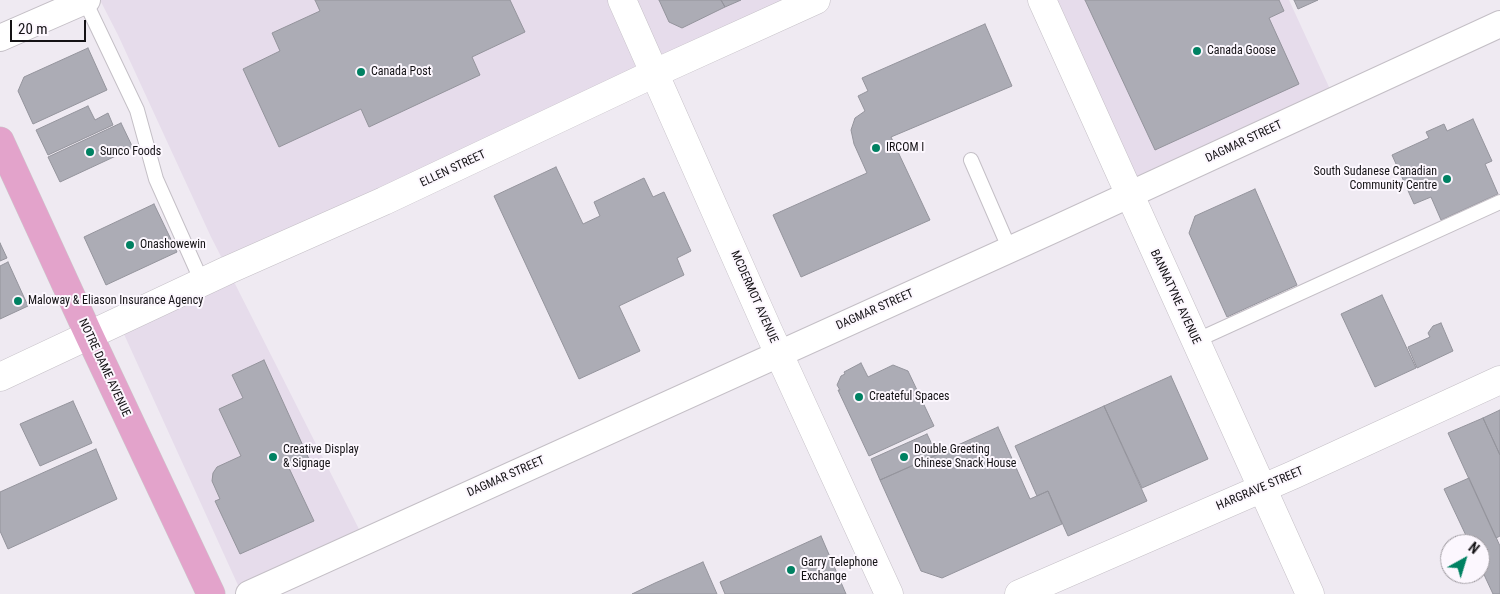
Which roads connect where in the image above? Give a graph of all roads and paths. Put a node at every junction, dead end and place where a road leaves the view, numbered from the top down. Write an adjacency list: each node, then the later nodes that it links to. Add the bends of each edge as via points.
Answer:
1 (86, 0): 6 (street); 13 (lane, via 137,110 156,179)
2 (622, 0): 7 (street, MCDERMOT AVENUE)
3 (816, 0): 7 (street, ELLEN STREET)
4 (1042, 0): 10 (street, BANNATYNE AVENUE)
5 (1500, 24): 10 (street, DAGMAR STREET)
6 (0, 38)
7 (655, 73): 13 (street, ELLEN STREET, via 384,201); 16 (street, MCDERMOT AVENUE)
8 (0, 141): 14 (main road, NOTRE DAME AVENUE)
9 (971, 160): 12 (lane)
10 (1129, 195): 12 (street, DAGMAR STREET); 15 (street, BANNATYNE AVENUE)
11 (1500, 202): 15 (lane)
12 (1010, 250): 16 (street, DAGMAR STREET)
13 (202, 282): 14 (street, ELLEN STREET)
14 (89, 335): 17 (street, ELLEN STREET); 20 (main road, NOTRE DAME AVENUE)
15 (1195, 341): 19 (street, BANNATYNE AVENUE)
16 (779, 353): 21 (street, DAGMAR STREET); 22 (street, MCDERMOT AVENUE)
17 (0, 377)
18 (1500, 380): 19 (street, HARGRAVE STREET)
19 (1262, 488): 23 (street, HARGRAVE STREET); 24 (street, BANNATYNE AVENUE)
20 (211, 594)
21 (249, 594)
22 (889, 594)
23 (1019, 594)
24 (1310, 594)

